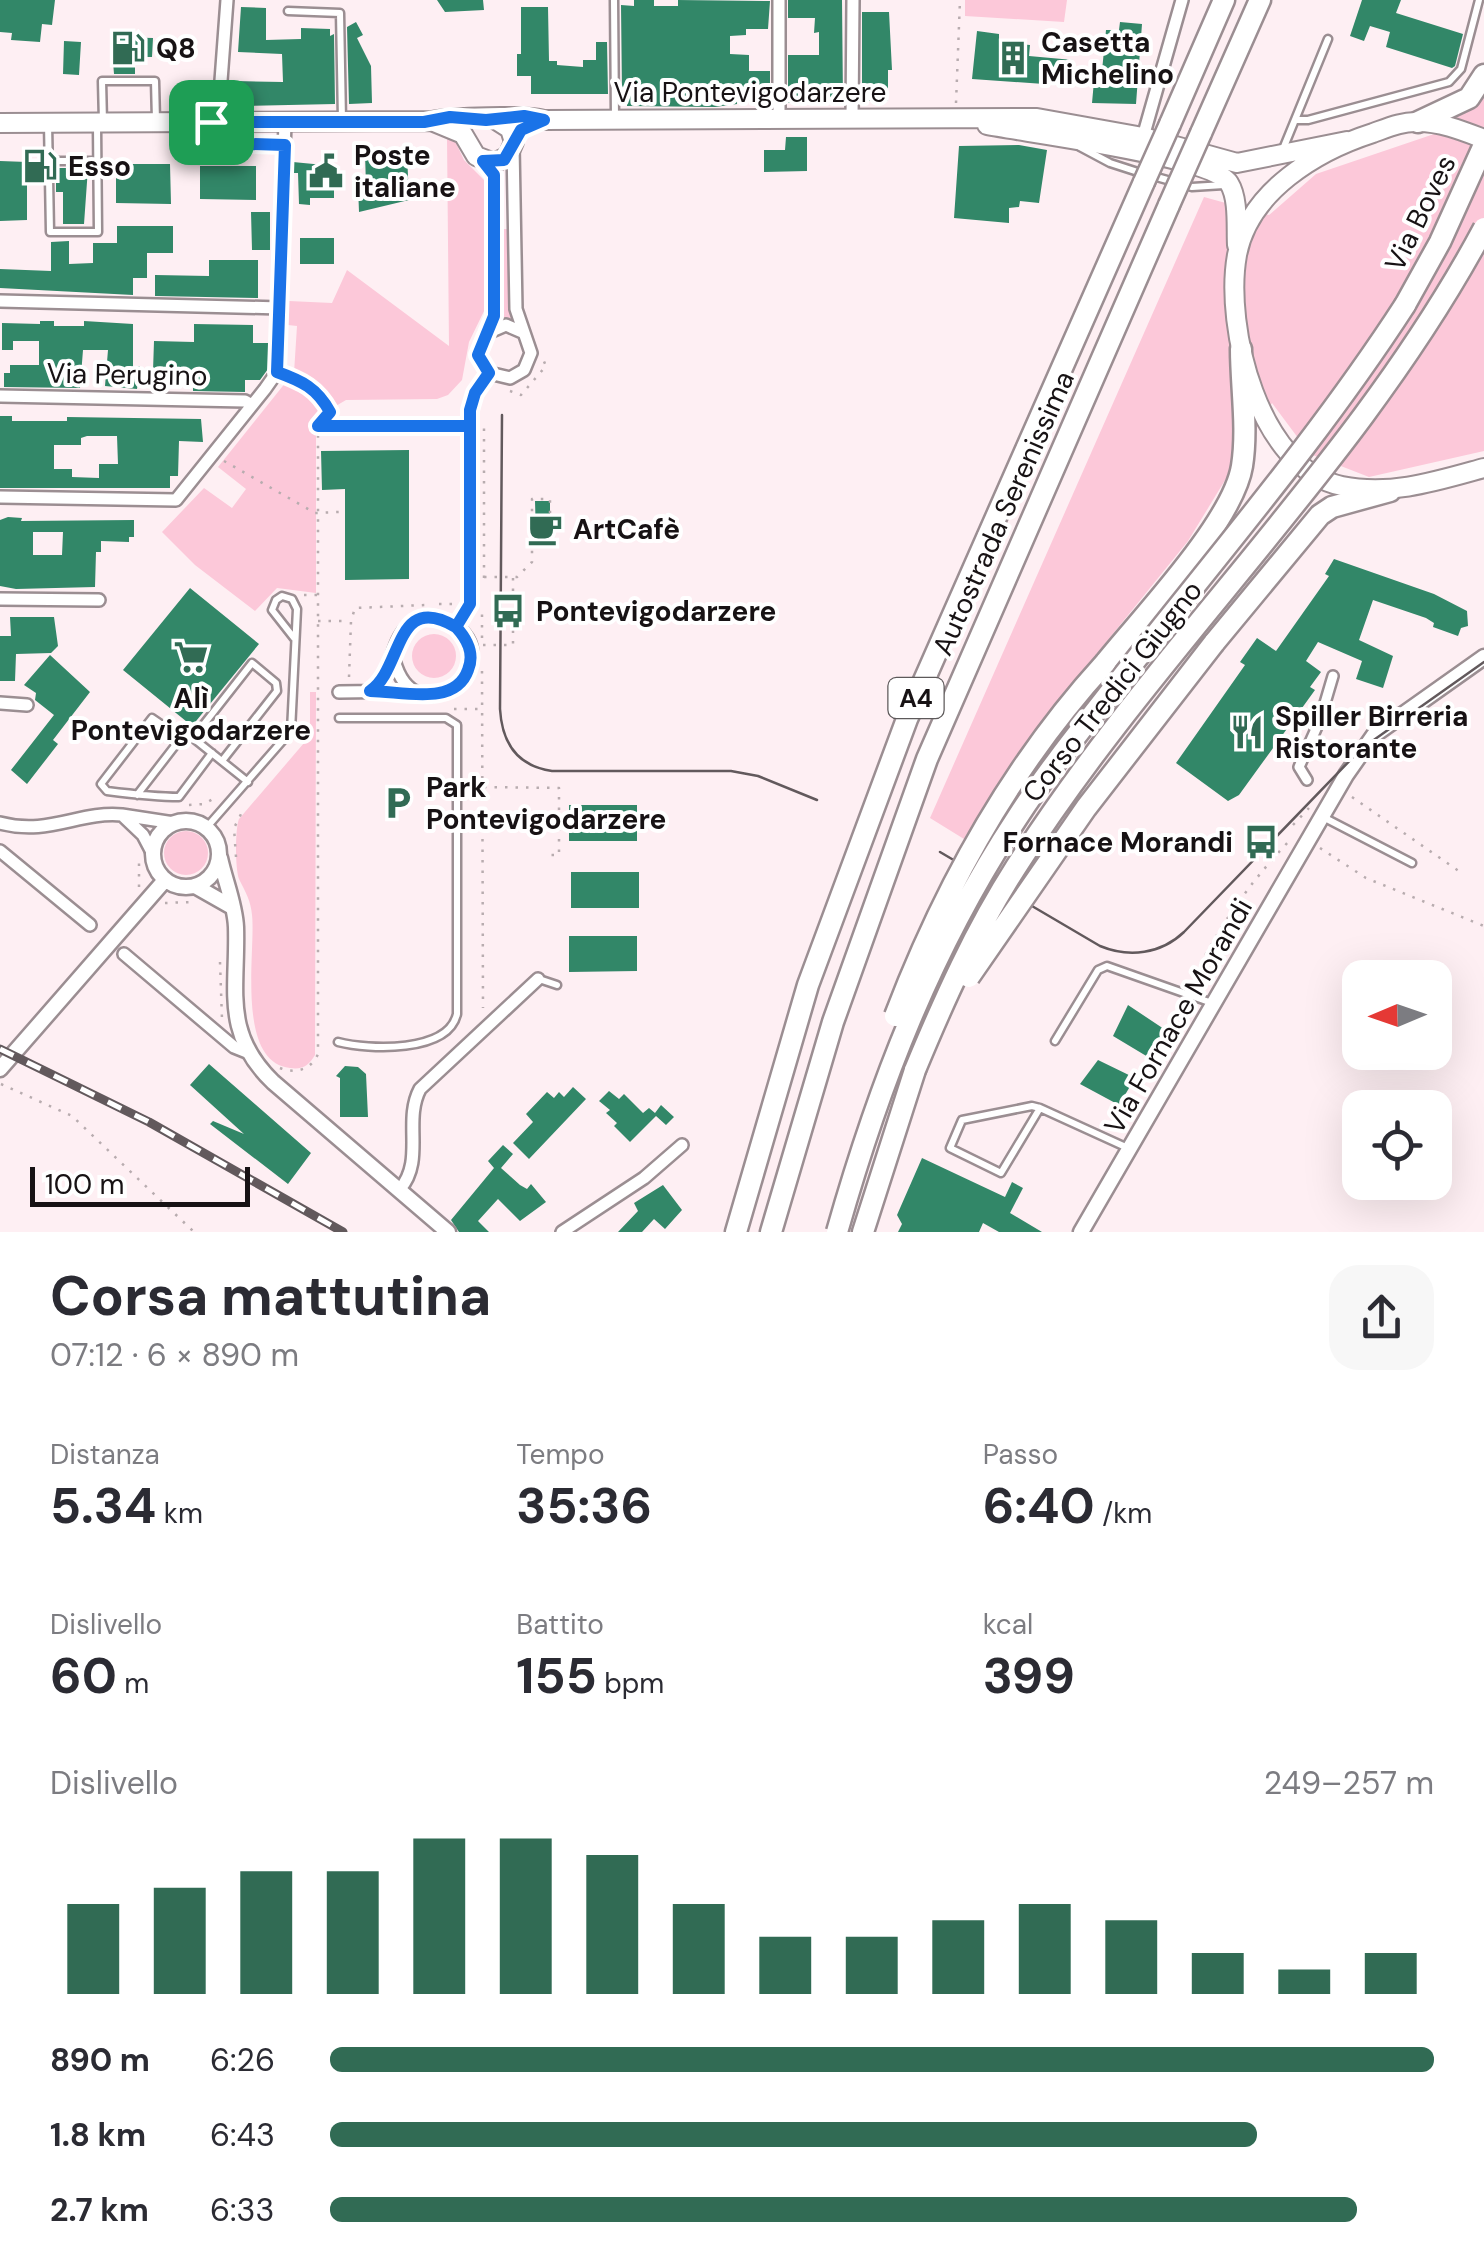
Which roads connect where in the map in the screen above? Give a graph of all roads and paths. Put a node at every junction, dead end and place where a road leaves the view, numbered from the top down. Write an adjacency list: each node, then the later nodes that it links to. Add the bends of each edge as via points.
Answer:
1 (227, 0): 26 (street)
2 (614, 0): 19 (lane)
3 (779, 0): 14 (street)
4 (853, 0): 15 (street)
5 (960, 0): 16 (path)
6 (1182, 0): 30 (street)
7 (1224, 0): 146 (highway, Autostrada Serenissima / A4, bridge, via 914,702 808,986)
8 (1260, 0): 147 (highway, Autostrada Serenissima / A4, bridge, via 927,759 833,1022)
9 (1479, 0): 20 (lane, via 1460,68 1449,82)
10 (288, 10): 22 (lane, via 340,13)
11 (1328, 39): 20 (lane)
12 (1484, 75): 13 (highway)
13 (1476, 95): 28 (highway)
14 (779, 119): 15 (main road, Via Pontevigodarzere); 19 (main road, Via Pontevigodarzere)
15 (852, 119): 16 (main road, Via Pontevigodarzere)
16 (955, 119): 30 (main road, Via Pontevigodarzere, via 1037,118); 41 (main road, Via Pontevigodarzere, via 1203,167 1229,184)
17 (491, 120): 18 (main road, Via Pontevigodarzere); 23 (main road, Via Pontevigodarzere); 33 (main road, via 475,127); 34 (main road, via 510,129)
18 (544, 120): 19 (main road, Via Pontevigodarzere); 34 (main road, via 521,130)
19 (615, 120)
20 (1296, 120): 36 (lane)
21 (156, 121): 25 (main road, Via Pontevigodarzere); 25 (lane, via 155,81 120,81 102,82); 26 (main road, Via Pontevigodarzere)
22 (342, 121): 23 (main road, Via Pontevigodarzere); 27 (main road, Via Pontevigodarzere)
23 (432, 121): 33 (main road, via 458,130)
24 (48, 122): 25 (main road, Via Pontevigodarzere); 29 (main road, Via Pontevigodarzere); 39 (lane)
25 (100, 122): 37 (lane)
26 (214, 122): 27 (main road, Via Pontevigodarzere); 35 (lane, via 216,143)
27 (285, 122): 35 (street)
28 (1418, 122): 31 (main road, Via Pontevigodarzere); 32 (main road, via 1456,128)
29 (0, 123)
30 (1143, 137): 36 (main road, Via Pontevigodarzere, via 1236,163)
31 (1347, 141): 36 (main road, Via Pontevigodarzere); 41 (main road, via 1280,184 1250,223)
32 (1484, 142): 43 (highway, Via Boves)
33 (470, 144): 38 (main road)
34 (513, 144): 38 (main road, via 499,162); 45 (street)
35 (285, 145): 44 (street)
36 (1275, 157)
37 (98, 161): 39 (lane); 39 (lane, via 98,232 50,232)
38 (483, 161): 46 (street, via 494,179 494,308)
39 (49, 162)
40 (1484, 228): 136 (highway, Corso Tredici Giugno, bridge, via 1369,410 1042,826 964,960)
41 (1237, 256): 47 (main road, Via Pontevigodarzere)
42 (0, 302): 44 (street)
43 (1405, 305): 139 (highway, Corso Tredici Giugno, bridge, via 1310,442 1018,815 938,952)
44 (280, 308): 48 (street)
45 (522, 332): 46 (street, via 506,325); 50 (street, via 531,348 524,370 510,378)
46 (485, 334): 50 (street, via 478,355)
47 (1240, 349): 59 (main road, Via Pontevigodarzere, via 1268,428 1287,454 1312,476 1339,486); 139 (highway, bridge, via 1243,443 1235,491 1188,560 1029,756 970,850 883,1048)
48 (277, 372): 53 (street); 54 (path, via 313,387 323,399 330,412)
49 (542, 372): 51 (path, via 521,395)
50 (489, 373): 55 (street, via 475,393)
51 (498, 390)
52 (0, 396): 53 (street, Via Perugino)
53 (252, 405): 57 (street)
54 (318, 426): 55 (path); 61 (path)
55 (470, 426): 56 (path); 73 (street, via 470,604)
56 (484, 426)
57 (214, 455): 60 (street, via 176,500); 61 (path)
58 (1484, 468): 59 (main road, Via Pontevigodarzere)
59 (1390, 491): 136 (highway, bridge, via 1320,515 1214,643 991,941)
60 (0, 496)
61 (318, 512): 62 (path); 66 (path)
62 (339, 512)
63 (532, 539): 63 (path, via 532,499 550,499 550,539); 65 (path, via 532,562)
64 (484, 577): 65 (path)
65 (514, 577): 70 (path, via 513,645 482,645)
66 (318, 595): 67 (path); 77 (path)
67 (304, 596)
68 (0, 598): 69 (street)
69 (99, 600)
70 (482, 604)
71 (318, 621): 72 (path)
72 (351, 621)
73 (456, 627): 78 (street, via 420,620 400,635); 84 (street, via 470,648 468,672 450,691)
74 (294, 638): 74 (lane, via 296,605 282,596 272,610); 96 (lane, via 291,731)
75 (1484, 657): 102 (street, Via Fornace Morandi, via 1374,734)
76 (304, 658): 77 (path)
77 (318, 658): 82 (path)
78 (394, 660): 83 (street); 84 (street)
79 (482, 661): 92 (path)
80 (1332, 676): 95 (street, via 1299,767)
81 (304, 689): 82 (path)
82 (318, 689): 134 (path, via 318,1054 301,1070)
83 (370, 691): 84 (street); 85 (street)
84 (414, 691)
85 (339, 692)
86 (0, 703): 87 (street)
87 (28, 705)
88 (339, 718): 91 (lane, via 446,718 456,723)
89 (181, 738): 90 (lane); 98 (lane); 98 (lane, via 152,718 101,784)
90 (193, 738): 93 (lane); 94 (lane, via 252,663 266,674 278,690)
91 (458, 740): 92 (path); 111 (lane)
92 (483, 740): 97 (path)
93 (212, 753): 94 (lane); 98 (lane, via 179,797)
94 (222, 761): 96 (lane)
95 (1307, 780)
96 (248, 782): 105 (lane)
97 (483, 786): 110 (path, via 559,788 559,855); 112 (path)
98 (137, 795)
99 (1352, 797): 115 (path)
100 (238, 808): 113 (path)
101 (122, 815): 103 (street, via 54,827); 104 (street); 109 (street, via 143,835)
102 (1322, 817): 114 (lane); 128 (street, Via Fornace Morandi)
103 (0, 823)
104 (174, 823): 105 (street); 109 (street)
105 (206, 827): 113 (street)
106 (1299, 838): 126 (path, via 1239,897)
107 (1312, 843): 122 (path, via 1366,878)
108 (0, 851): 121 (street)
109 (145, 852): 116 (street); 117 (path)
110 (545, 855)
111 (457, 858): 112 (path); 132 (lane, via 454,1025 420,1044)
112 (483, 860): 129 (path)
113 (227, 861): 118 (street); 120 (street)
114 (1412, 863)
115 (1463, 874)
116 (165, 880): 118 (street); 135 (street)
117 (138, 887)
118 (195, 894): 119 (path); 120 (street)
119 (159, 904)
120 (232, 907): 133 (street, via 234,1006)
121 (90, 925)
122 (1484, 926)
123 (124, 954): 130 (street)
124 (220, 959): 130 (path)
125 (538, 978): 127 (lane); 142 (street, via 420,1088 413,1171)
126 (1191, 984)
127 (557, 985)
128 (1213, 1004): 131 (lane, via 1106,966); 141 (street, Via Fornace Morandi)
129 (483, 1008)
130 (222, 1036): 133 (street)
131 (1056, 1041)
132 (338, 1042)
133 (249, 1053): 142 (street, via 269,1078)
134 (274, 1064)
135 (0, 1069)
136 (915, 1070): 149 (highway, Corso Tredici Giugno)
137 (2, 1085): 143 (path, via 72,1116)
138 (1040, 1108): 138 (lane, via 1001,1174 950,1148 962,1120); 141 (lane)
139 (870, 1118): 148 (highway, Corso Tredici Giugno, bridge)
140 (682, 1145): 145 (street)
141 (1130, 1149): 150 (street, Via Fornace Morandi)
142 (400, 1190): 144 (street)
143 (194, 1232)
144 (448, 1232)
145 (562, 1232)
146 (736, 1232)
147 (771, 1232)
148 (837, 1232)
149 (864, 1232)
150 (1081, 1232)

